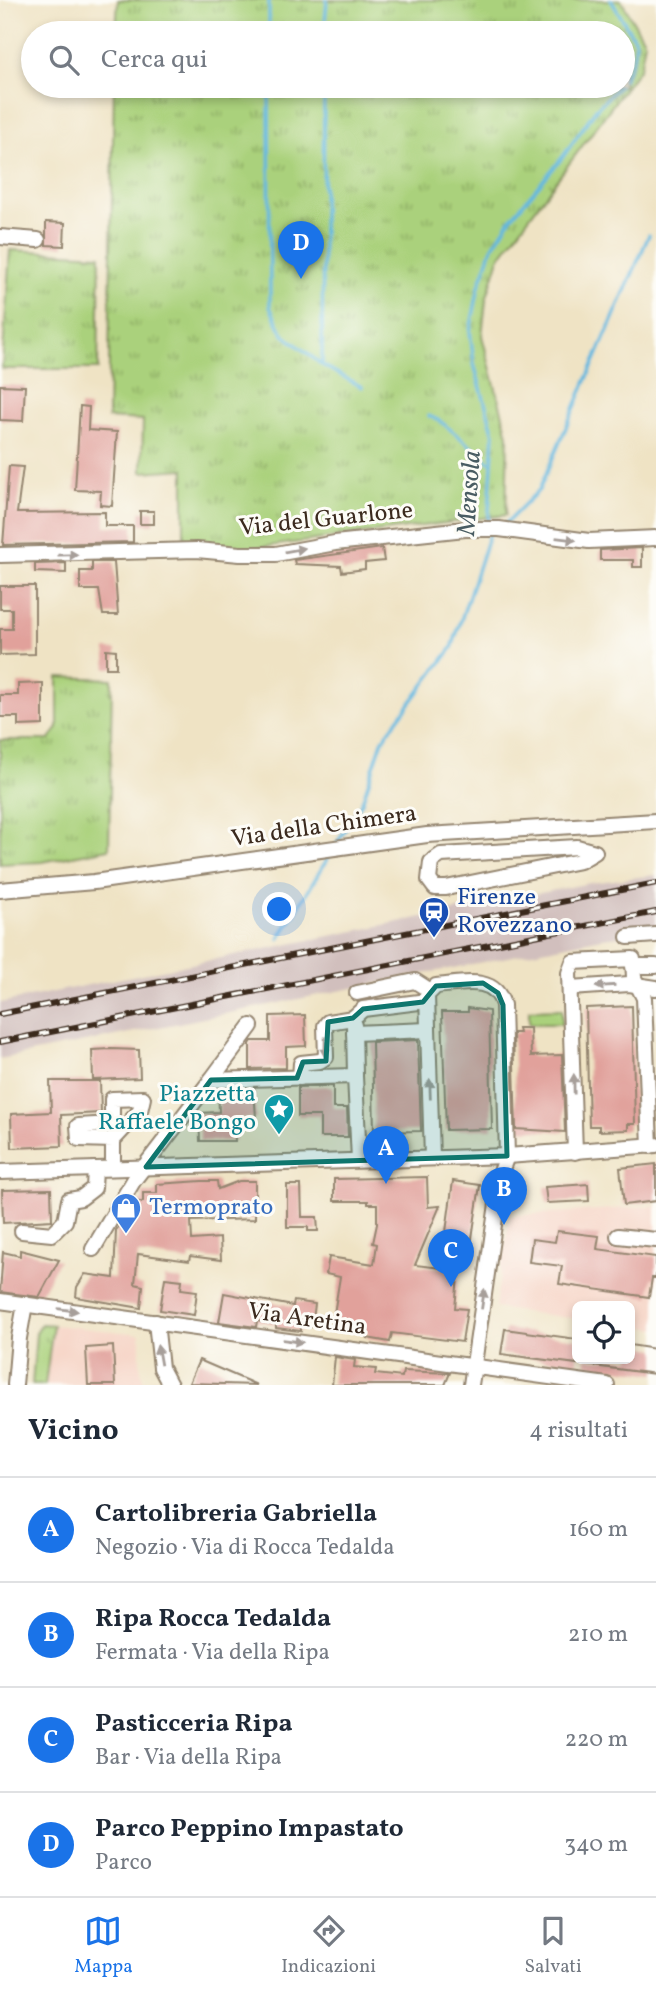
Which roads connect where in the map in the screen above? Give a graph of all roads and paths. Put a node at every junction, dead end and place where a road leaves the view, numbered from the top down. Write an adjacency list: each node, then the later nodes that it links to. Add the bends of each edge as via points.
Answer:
1 (0, 237): 2 (street)
2 (38, 240)
3 (656, 538): 4 (street, Via del Guarlone, one-way to 3, via 197,550 276,554 335,543 499,528 589,541)
4 (0, 555)
5 (656, 821): 7 (street, Via della Chimera, via 427,835)
6 (595, 852): 6 (street, via 577,847 441,855 431,862 428,875 435,888 446,888 580,861)
7 (0, 890)
8 (656, 935): 9 (street)
9 (628, 937)
10 (656, 966): 11 (street)
11 (633, 967): 12 (street); 13 (street, via 633,959 573,962)
12 (639, 986): 13 (street, one-way to 13); 14 (street); 17 (street)
13 (571, 988): 27 (street, one-way to 13)
14 (656, 988)
15 (357, 993): 16 (street, via 415,981)
16 (428, 996): 18 (street, via 363,1009); 20 (street); 28 (street, via 436,986 478,982 494,989 501,999)
17 (650, 1010): 26 (street)
18 (353, 1018): 21 (street); 23 (street, one-way to 23, via 326,1024 326,1057 301,1063)
19 (251, 1026): 24 (street)
20 (428, 1030): 21 (street); 29 (street, one-way to 20)
21 (354, 1033): 22 (street)
22 (355, 1076): 23 (street); 30 (street)
23 (300, 1078): 24 (street)
24 (211, 1080): 31 (street)
25 (115, 1132): 32 (street)
26 (653, 1145): 27 (street)
27 (575, 1152): 28 (street)
28 (507, 1156): 29 (street); 42 (street, one-way to 28)
29 (432, 1158): 30 (street)
30 (359, 1160): 31 (street)
31 (146, 1167): 32 (street); 38 (street)
32 (113, 1168): 33 (street)
33 (95, 1169): 34 (street); 35 (street, via 94,1188 69,1200 65,1221 51,1234)
34 (0, 1172)
35 (22, 1231)
36 (618, 1236): 37 (street)
37 (656, 1240)
38 (93, 1249)
39 (0, 1301): 40 (street, Via Aretina)
40 (26, 1304): 41 (street, Via Aretina, one-way to 41); 43 (street)
41 (156, 1322): 42 (street, Via Aretina, one-way to 42); 44 (street, one-way to 41, via 159,1357)
42 (473, 1366): 45 (street); 46 (street, Via Aretina)
43 (15, 1385)
44 (170, 1385)
45 (471, 1385)
46 (607, 1385)

